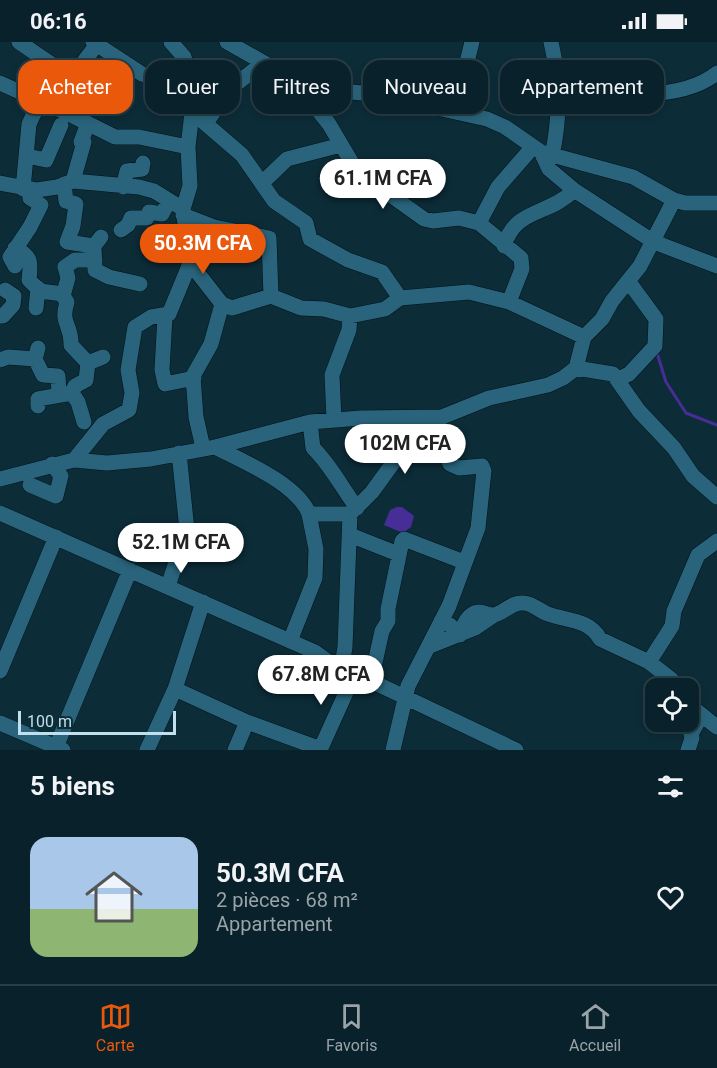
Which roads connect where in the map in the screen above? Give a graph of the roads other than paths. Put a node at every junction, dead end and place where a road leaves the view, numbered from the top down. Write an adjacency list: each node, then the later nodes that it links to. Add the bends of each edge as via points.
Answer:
1 (19, 42): 7 (street)
2 (171, 42): 9 (street)
3 (227, 42): 10 (street)
4 (471, 42): 11 (street)
5 (551, 42): 12 (street)
6 (96, 43): 8 (street); 15 (street)
7 (45, 60)
8 (85, 60)
9 (185, 60)
10 (258, 60)
11 (467, 60)
12 (554, 60)
13 (252, 72): 28 (street, via 231,88)
14 (717, 73): 17 (street, via 698,84)
15 (145, 75)
16 (0, 83): 18 (street)
17 (664, 90)
18 (18, 91)
19 (34, 114): 33 (street, via 29,124)
20 (57, 114): 27 (street)
21 (66, 114): 27 (street)
22 (192, 114): 31 (street)
23 (195, 114): 28 (street)
24 (319, 114): 30 (street)
25 (469, 114): 32 (street, via 499,123)
26 (558, 114): 32 (street)
27 (64, 119): 29 (street); 33 (street, via 46,160)
28 (206, 123): 37 (street, via 242,155)
29 (87, 126): 31 (street, via 115,137 131,136); 36 (street, via 81,142 82,156)
30 (341, 145): 37 (street, via 287,159); 45 (street, via 361,177 416,215 433,221 459,218)
31 (188, 147): 44 (street, via 190,186)
32 (542, 152): 40 (street, via 549,169); 43 (street, via 633,177); 45 (street, via 498,187)
33 (27, 156): 39 (street)
34 (144, 163): 38 (street, via 142,169 127,171)
35 (0, 183): 39 (street)
36 (68, 183): 38 (street); 39 (street); 49 (street, via 66,201 76,204 67,242)
37 (262, 183): 59 (street, via 274,201 306,223 310,239 348,260 382,272)
38 (123, 187): 42 (street, via 145,188)
39 (27, 189): 50 (street, via 30,198 40,205)
40 (574, 190): 47 (street); 48 (street, via 560,203 515,223)
41 (716, 199): 43 (street)
42 (169, 201): 44 (street); 46 (street, via 162,214 148,212 147,218 131,218)
43 (674, 201): 47 (street)
44 (183, 212): 51 (street); 58 (street, via 214,226 269,238)
45 (479, 223): 48 (street)
46 (121, 230)
47 (654, 242): 52 (street); 53 (street)
48 (504, 246): 60 (street, via 522,261)
49 (96, 248): 54 (street, via 95,270); 57 (street, via 64,267 68,278)
50 (10, 257): 55 (street, via 27,253 32,264 29,280)
51 (190, 263): 61 (street); 64 (street)
52 (717, 266)
53 (628, 282): 66 (street); 72 (street, via 656,319 655,345 629,374)
54 (140, 284)
55 (38, 288): 57 (street); 62 (street)
56 (5, 290): 63 (street, via 14,296 13,305)
57 (63, 294): 69 (street, via 67,302 63,316 71,345)
58 (271, 296): 61 (street, via 236,308); 65 (street, via 301,308)
59 (400, 298): 60 (street, via 469,292); 65 (street, via 385,309)
60 (509, 302): 66 (street)
61 (222, 304): 71 (street, via 211,344)
62 (36, 309)
63 (0, 316)
64 (165, 316): 71 (street, via 165,384); 81 (street, via 151,317 135,327 128,370 132,393 129,410 103,424)
65 (350, 316): 75 (street, via 332,375)
66 (584, 337): 70 (street)
67 (104, 357): 69 (street)
68 (0, 360): 73 (street, via 37,354 43,375 58,376)
69 (88, 363): 73 (street, via 86,380)
70 (576, 368): 72 (street, via 613,374); 78 (street, via 548,385 489,398)
71 (194, 378): 79 (street, via 196,417)
72 (617, 380): 85 (street, via 693,476)
73 (65, 394): 74 (street, via 38,399); 76 (street, via 78,402)
74 (38, 406)
75 (334, 420): 77 (street); 78 (street)
76 (84, 422)
77 (310, 422): 79 (street); 86 (street, via 313,448 326,462)
78 (438, 423): 86 (street, via 393,463); 93 (street, via 450,464 459,468 478,465 484,471 478,528)
79 (209, 447): 80 (street); 88 (street, via 286,486)
80 (178, 453): 81 (street, via 116,462); 95 (street, via 187,530)
81 (74, 460): 82 (street)
82 (52, 464): 83 (street); 84 (street, via 61,476 56,496)
83 (0, 478)
84 (30, 485)
85 (717, 497)
86 (353, 511): 88 (street); 89 (street)
87 (0, 513): 90 (street)
88 (309, 514): 99 (street, via 316,549 315,578)
89 (350, 536): 92 (street); 103 (street)
90 (56, 537): 94 (street); 102 (street)
91 (717, 541): 101 (street, via 698,555 674,611 672,626)
92 (398, 554): 93 (street, via 404,539); 105 (street, via 388,621 382,631)
93 (464, 562): 97 (street)
94 (130, 570): 95 (street); 112 (street)
95 (168, 586): 96 (street)
96 (203, 602): 99 (street); 106 (street)
97 (441, 621): 98 (street); 100 (street)
98 (460, 635): 100 (street); 101 (street, via 471,615 494,615 522,603 581,622 597,632 600,639)
99 (290, 641): 103 (street)
100 (430, 646): 107 (street)
101 (649, 662): 104 (street)
102 (0, 670)
103 (347, 673): 105 (street); 113 (street)
104 (671, 678)
105 (371, 681): 107 (street)
106 (175, 689): 109 (street); 114 (street)
107 (404, 698): 116 (street); 117 (street)
108 (701, 716): 111 (street); 118 (street)
109 (248, 722): 113 (street); 115 (street)
110 (0, 723): 112 (street)
111 (717, 727)
112 (60, 749)
113 (321, 749)
114 (147, 750)
115 (235, 750)
116 (393, 750)
117 (516, 750)
118 (688, 750)

